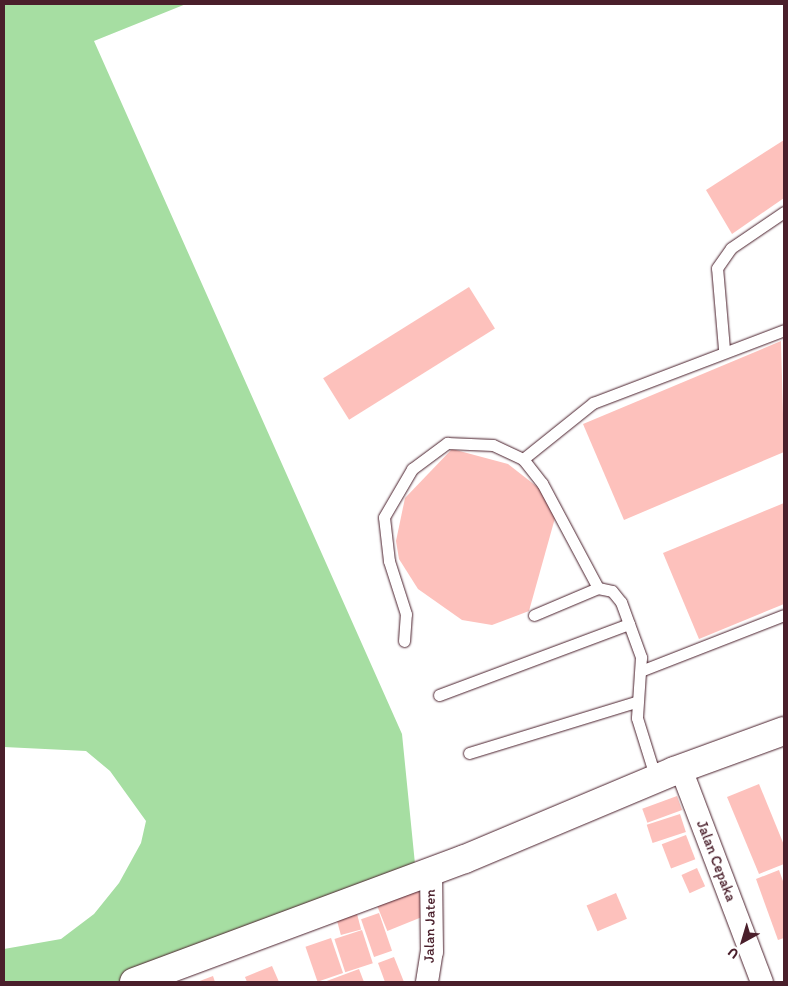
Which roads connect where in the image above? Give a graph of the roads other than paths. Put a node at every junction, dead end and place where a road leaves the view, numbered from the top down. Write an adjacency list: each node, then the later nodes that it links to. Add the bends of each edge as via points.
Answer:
1 (784, 212): 3 (lane, via 731,248 717,268)
2 (784, 330): 3 (lane)
3 (724, 349): 4 (lane, via 593,403)
4 (523, 459): 5 (lane, via 542,483); 9 (lane, via 493,444 446,443 427,454 395,492 386,508 384,527 389,561 406,614)
5 (598, 588): 6 (lane); 8 (lane, via 612,591 621,602)
6 (534, 615)
7 (784, 615): 10 (lane)
8 (629, 624): 10 (lane); 11 (lane)
9 (404, 641)
10 (643, 670): 12 (lane)
11 (439, 695)
12 (636, 702): 14 (lane); 16 (lane)
13 (784, 731): 15 (main road)
14 (469, 753)
15 (681, 769): 16 (main road); 20 (street, Jalan Cepaka)
16 (656, 779): 17 (main road)
17 (431, 870): 18 (main road); 19 (street, Jalan Jaten, via 432,952)
18 (134, 982)
19 (427, 982)
20 (762, 982)

